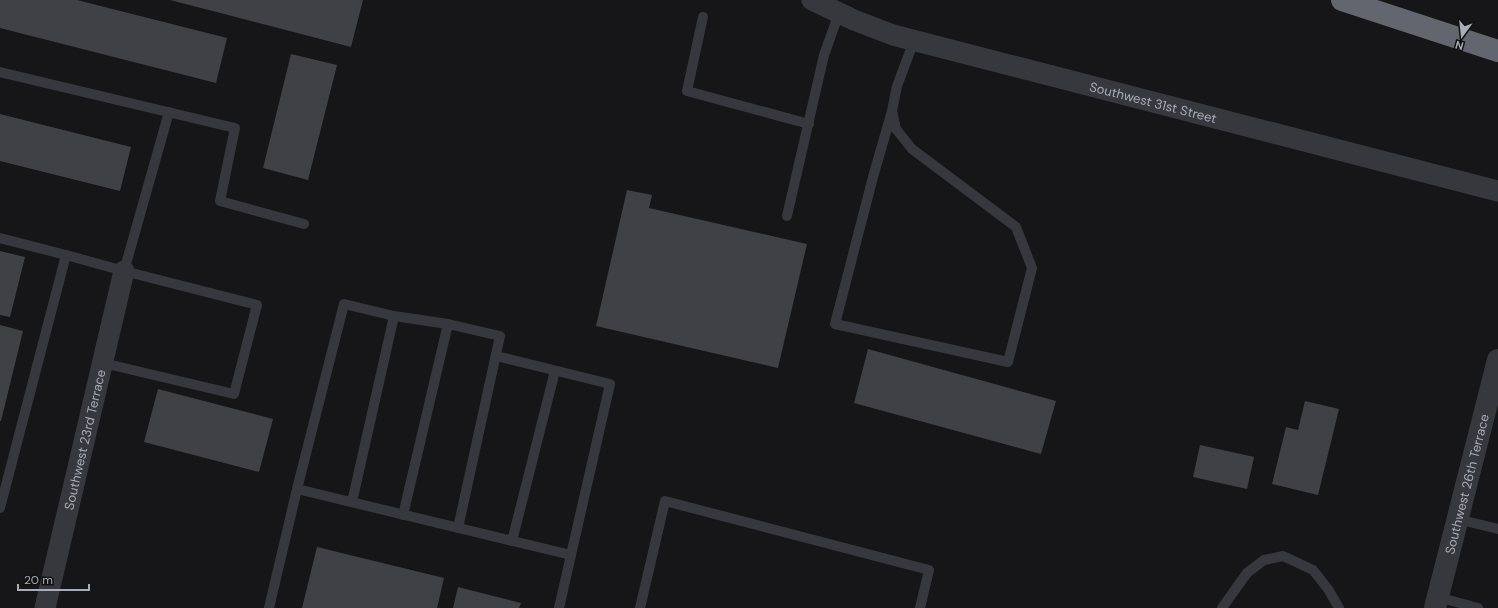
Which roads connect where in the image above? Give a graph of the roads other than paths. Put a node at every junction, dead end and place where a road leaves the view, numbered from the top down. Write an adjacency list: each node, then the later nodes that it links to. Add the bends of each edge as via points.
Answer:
1 (812, 0): 3 (street, Southwest 31st Street)
2 (1342, 0): 6 (highway)
3 (839, 13): 5 (street, Southwest 31st Street); 10 (lane, via 824,55)
4 (703, 17): 10 (lane, via 688,92)
5 (914, 41): 8 (lane, via 897,86); 11 (street, Southwest 31st Street)
6 (1498, 51)
7 (0, 72): 9 (lane)
8 (892, 111): 8 (lane, via 896,129 912,149 1016,227 1032,268 1008,362 835,324)
9 (168, 112): 13 (lane, via 235,128 220,201); 16 (lane)
10 (809, 124): 12 (lane)
11 (1498, 191)
12 (788, 216)
13 (304, 224)
14 (0, 238): 15 (lane)
15 (66, 255): 16 (lane); 25 (lane)
16 (124, 271): 21 (street, Southwest 23rd Terrace); 21 (lane, via 257,305 234,394)
17 (394, 316): 18 (lane); 23 (lane, via 344,304); 24 (lane)
18 (448, 324): 19 (lane, via 500,336); 26 (lane)
19 (496, 356): 22 (lane); 28 (lane)
20 (1498, 360): 27 (street, Southwest 26th Terrace)
21 (103, 363): 33 (street, Southwest 23rd Terrace)
22 (556, 372): 30 (lane); 31 (lane, via 610,384)
23 (297, 489): 24 (lane); 34 (lane)
24 (352, 502): 26 (lane)
25 (0, 508)
26 (403, 515): 28 (lane)
27 (1457, 519): 29 (lane); 32 (street, Southwest 26th Terrace)
28 (458, 528): 30 (lane)
29 (1498, 529)
30 (512, 540): 31 (lane)
31 (571, 555): 35 (lane)
32 (1436, 603): 40 (lane)
33 (46, 608)
34 (269, 608)
35 (558, 608)
36 (640, 608): 37 (lane, via 665,501 929,570)
37 (920, 608)
38 (1222, 608): 39 (lane, via 1247,573 1264,560 1283,556 1313,570)
39 (1339, 608)
40 (1478, 608)

